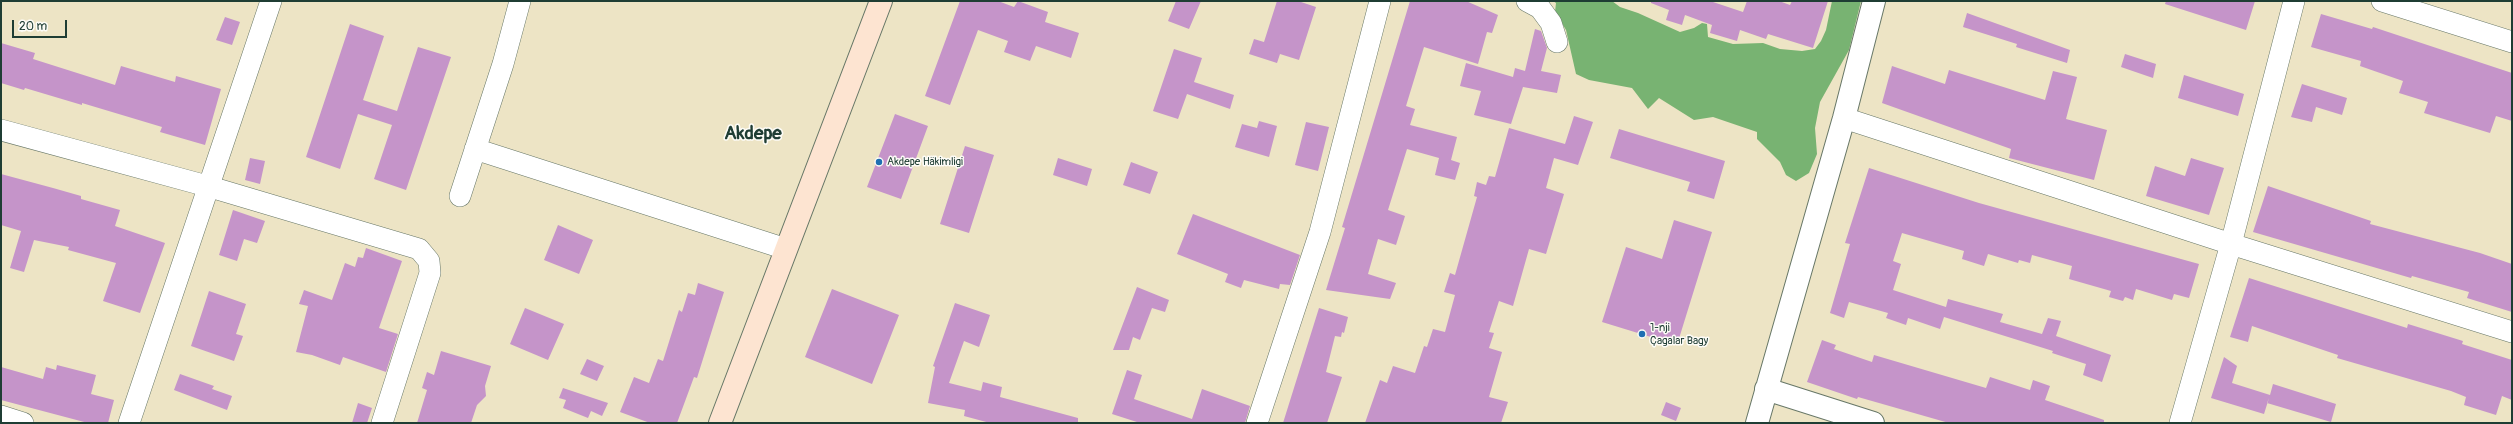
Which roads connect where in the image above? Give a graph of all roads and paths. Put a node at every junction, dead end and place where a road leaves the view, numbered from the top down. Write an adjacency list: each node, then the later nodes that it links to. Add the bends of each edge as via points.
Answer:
1 (271, 1): 14 (street)
2 (520, 1): 13 (street, via 504,64)
3 (881, 1): 17 (main road)
4 (1380, 1): 25 (street, via 1320,232)
5 (1527, 1): 9 (street, via 1540,8 1551,22)
6 (1874, 1): 11 (street)
7 (2294, 1): 16 (street)
8 (2382, 1): 10 (street)
9 (1557, 42)
10 (2512, 42)
11 (1844, 118): 16 (street); 19 (street)
12 (1, 130): 14 (street)
13 (475, 149): 15 (street); 17 (street)
14 (207, 186): 22 (street); 23 (street, via 419,249 429,261 430,273)
15 (460, 196)
16 (2231, 244): 18 (street); 28 (street)
17 (786, 249): 24 (main road)
18 (2512, 332)
19 (1766, 390): 26 (street); 27 (street)
20 (1, 416): 21 (street)
21 (23, 423)
22 (129, 423)
23 (382, 423)
24 (720, 423)
25 (1257, 423)
26 (1757, 423)
27 (1873, 423)
28 (2180, 423)

